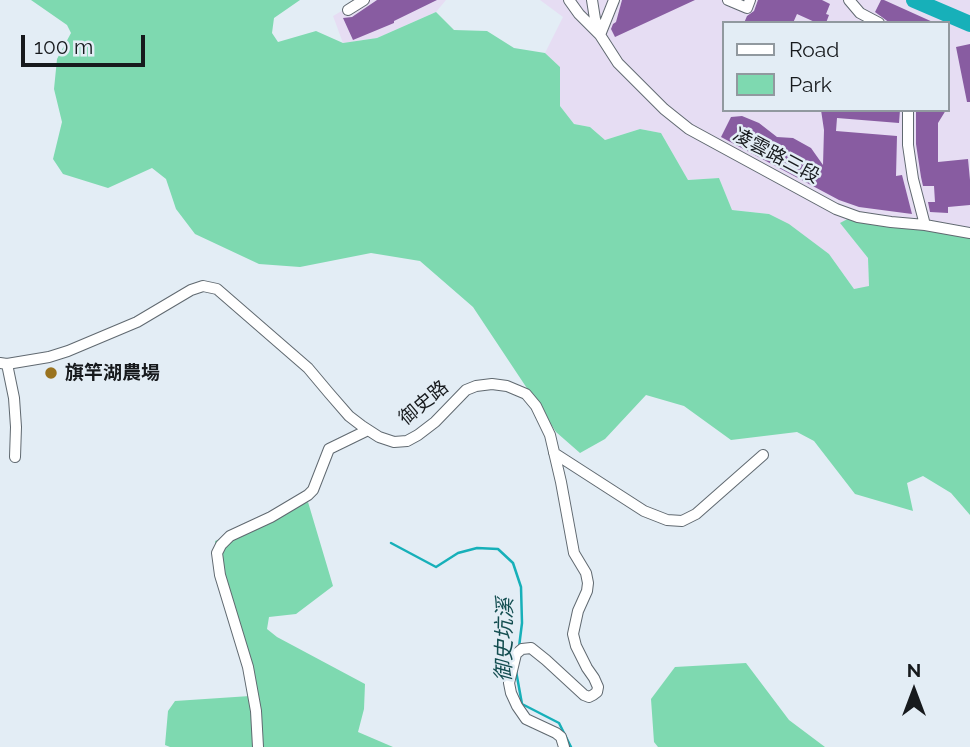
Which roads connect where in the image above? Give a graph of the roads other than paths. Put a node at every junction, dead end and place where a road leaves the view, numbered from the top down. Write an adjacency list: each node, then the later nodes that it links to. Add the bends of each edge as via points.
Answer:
1 (364, 0): 8 (street)
2 (569, 0): 10 (street)
3 (592, 0): 10 (street, 凌雲路三段)
4 (614, 0): 10 (street)
5 (728, 0): 6 (street, via 747,8)
6 (750, 0)
7 (849, 0): 9 (street)
8 (348, 10)
9 (875, 21)
10 (600, 35): 12 (street, 凌雲路三段, via 641,87 689,129 836,209 858,217)
11 (908, 112): 12 (street, via 913,179)
12 (925, 225): 13 (street, 凌雲路三段)
13 (970, 233)
14 (3, 364): 15 (street, 御史路, via 68,351 137,322 191,290 210,287 308,368 349,416); 18 (street, via 14,398)
15 (368, 430): 16 (street, 御史路, via 394,442 407,441 435,422 466,390 492,384 526,394 545,421); 19 (street, via 329,449 308,495 230,536 217,553 248,667)
16 (554, 453): 17 (street, via 645,511 682,521); 20 (street, 御史路, via 574,553 588,583 573,634 598,687 589,697 584,695 531,648 519,651 509,683 526,719 561,737)
17 (763, 455)
18 (15, 457)
19 (258, 747)
20 (564, 747)

